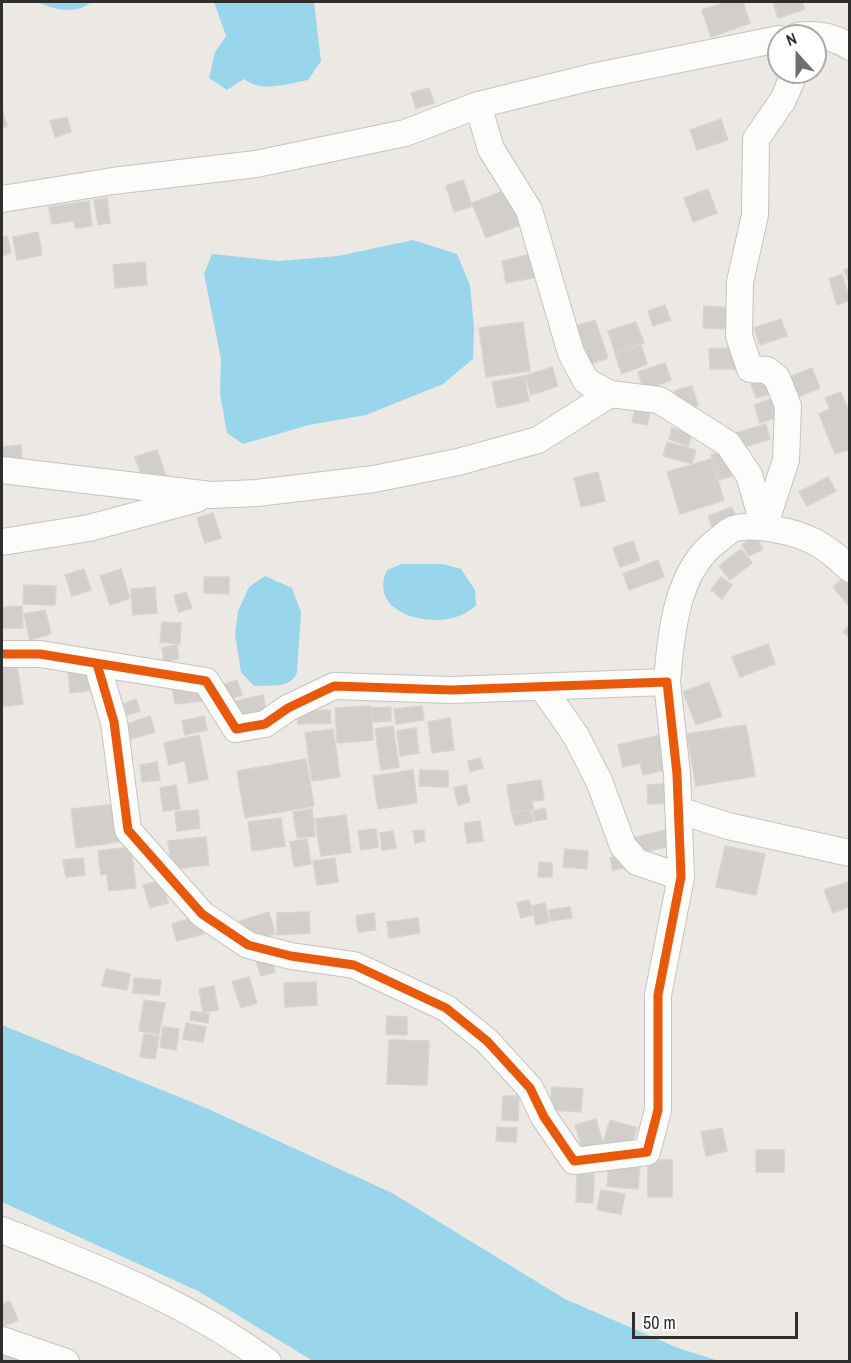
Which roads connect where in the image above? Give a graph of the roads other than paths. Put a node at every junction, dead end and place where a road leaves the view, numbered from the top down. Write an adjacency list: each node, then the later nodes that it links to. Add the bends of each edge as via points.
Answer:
1 (827, 39): 3 (street)
2 (767, 41): 5 (street)
3 (849, 47)
4 (790, 84): 10 (street, via 756,139 755,215 740,282 739,336 750,369 767,369 777,378 788,406 786,460)
5 (478, 105): 6 (street, via 405,133 256,164); 7 (street, via 491,149 529,210 571,353 586,381)
6 (2, 199)
7 (610, 394): 9 (street, via 538,440 458,462 374,478); 10 (street, via 659,400 728,444 749,475)
8 (2, 470): 9 (street)
9 (211, 495): 11 (street, via 89,528)
10 (764, 527): 12 (street, via 802,534 831,550); 15 (street, via 732,529 701,552 681,597)
11 (2, 542)
12 (849, 568)
13 (2, 654): 14 (street, via 40,654)
14 (97, 664): 16 (street, via 206,681 236,729 265,724 334,686 451,690); 19 (street, via 114,722 128,830 202,914 248,945 354,965 446,1008 488,1041 530,1088 574,1161 647,1152 658,1110 658,995)
15 (667, 682): 16 (street); 17 (street)
16 (542, 687): 19 (street, via 576,736 599,781 623,846 637,862)
17 (678, 810): 18 (street, via 728,826); 19 (street)
18 (849, 853)
19 (681, 877)
20 (2, 1230): 23 (street, via 120,1276 246,1345)
21 (2, 1340): 22 (street)
22 (66, 1362)
23 (268, 1362)

